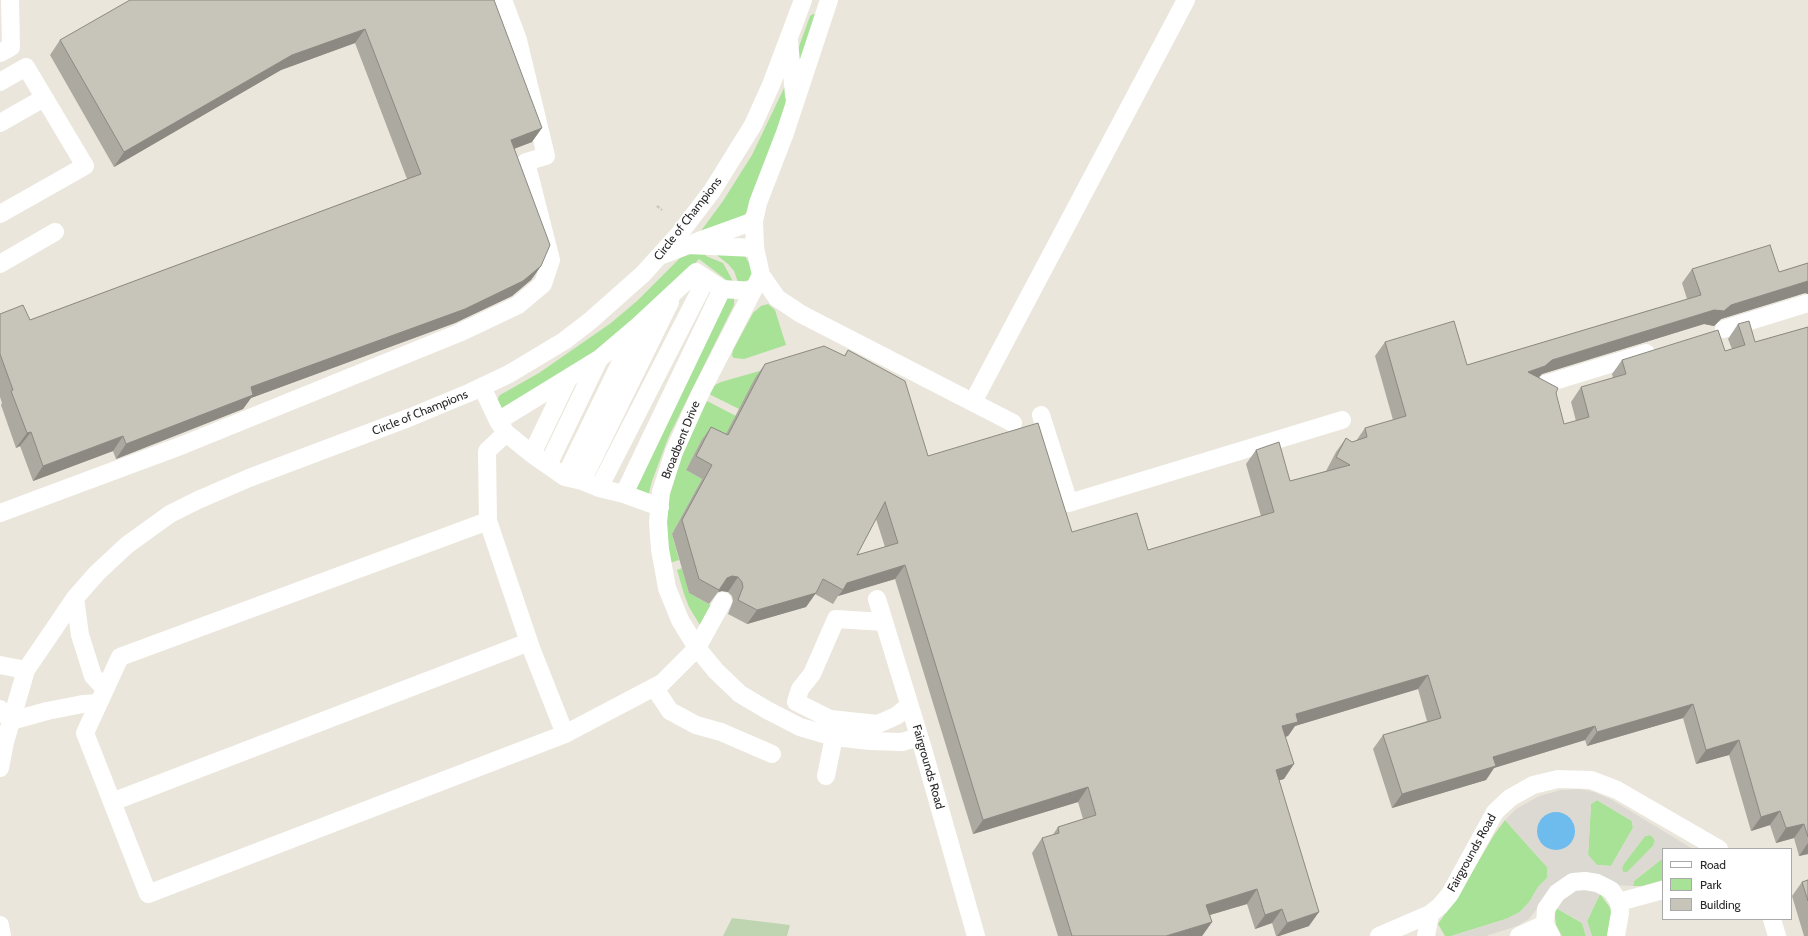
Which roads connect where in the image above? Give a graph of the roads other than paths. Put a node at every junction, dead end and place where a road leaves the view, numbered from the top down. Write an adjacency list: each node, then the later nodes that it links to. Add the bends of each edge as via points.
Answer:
1 (10, 0): 7 (street, via 11,47)
2 (503, 0): 44 (street, via 518,40 546,156 526,162 551,260 544,284 518,305 459,333 183,445)
3 (803, 0): 5 (street); 6 (street, Circle of Champions)
4 (1186, 0): 32 (street)
5 (827, 5): 10 (street)
6 (789, 35): 10 (street); 17 (street, Circle of Champions, via 753,125 712,191)
7 (0, 52)
8 (0, 82): 9 (street, via 26,67)
9 (44, 98): 11 (street); 12 (street, via 85,166)
10 (795, 102): 13 (street, via 758,203)
11 (0, 123)
12 (0, 214)
13 (754, 221): 15 (street); 16 (street)
14 (55, 232): 18 (street)
15 (688, 245): 16 (street); 17 (street)
16 (755, 248): 19 (street)
17 (661, 255): 31 (street, Circle of Champions, via 618,298 564,341 522,367)
18 (0, 264)
19 (761, 275): 22 (street, Broadbent Drive); 32 (street, via 777,298 801,314)
20 (706, 279): 21 (street); 23 (street, via 696,272); 41 (street)
21 (722, 289): 22 (street); 42 (street)
22 (753, 291): 43 (street, Broadbent Drive, via 700,394 674,452 661,492)
23 (674, 292): 25 (street); 40 (street)
24 (1808, 303): 26 (street)
25 (639, 325): 28 (street); 39 (street)
26 (1724, 329)
27 (1663, 348): 30 (street)
28 (599, 359): 29 (street); 38 (street)
29 (568, 379): 36 (street); 37 (street)
30 (1545, 384)
31 (482, 387): 36 (street); 46 (street, Circle of Champions, via 411,417 249,478 170,514 127,545)
32 (973, 402): 35 (street)
33 (1041, 415): 34 (street, via 1069,503)
34 (1342, 420)
35 (1013, 423)
36 (502, 427): 37 (street); 45 (street, via 487,451)
37 (532, 454): 38 (street)
38 (548, 465): 39 (street)
39 (565, 476): 40 (street)
40 (582, 481): 41 (street)
41 (599, 488): 42 (street)
42 (624, 494): 43 (street)
43 (660, 507): 51 (street, Broadbent Drive, via 660,549 667,588 680,620)
44 (0, 513)
45 (488, 522): 50 (street); 55 (street, via 120,657)
46 (75, 598): 53 (street, Circle of Champions); 55 (street, via 80,635)
47 (877, 599): 49 (street, Fairgrounds Road)
48 (724, 601): 51 (street)
49 (884, 622): 56 (street, Fairgrounds Road); 56 (street, via 836,619 812,674 800,689 796,702 830,719 878,724)
50 (529, 642): 58 (street); 64 (street)
51 (697, 648): 54 (street, via 662,683); 59 (street, Broadbent Drive, via 740,694 800,727)
52 (0, 666): 53 (street)
53 (26, 670): 57 (street, Circle of Champions)
54 (654, 687): 58 (street); 61 (street, via 670,711 696,725 720,732)
55 (102, 696): 57 (street, via 83,704); 64 (street, via 85,733)
56 (910, 706): 60 (street, Fairgrounds Road)
57 (6, 715): 62 (street, Circle of Champions)
58 (565, 734): 64 (street, via 148,894)
59 (834, 737): 60 (street, Broadbent Drive, via 902,742); 63 (street)
60 (919, 737): 73 (street, Fairgrounds Road)
61 (772, 754)
62 (0, 768)
63 (826, 776)
64 (112, 802)
65 (1717, 848): 68 (street, Fairgrounds Road, via 1617,790 1591,780 1558,779 1543,782 1524,789 1495,812 1450,894)
66 (1662, 890): 67 (street)
67 (1619, 902): 71 (street, via 1611,890 1597,883 1573,882 1557,893 1546,909); 77 (street)
68 (1430, 914): 74 (street, Fairgrounds Road); 75 (street)
69 (1772, 920): 78 (street)
70 (0, 925): 72 (street)
71 (1548, 930): 76 (street)
72 (2, 936)
73 (976, 936)
74 (1379, 936)
75 (1426, 936)
76 (1519, 936)
77 (1616, 936)
78 (1777, 936)

